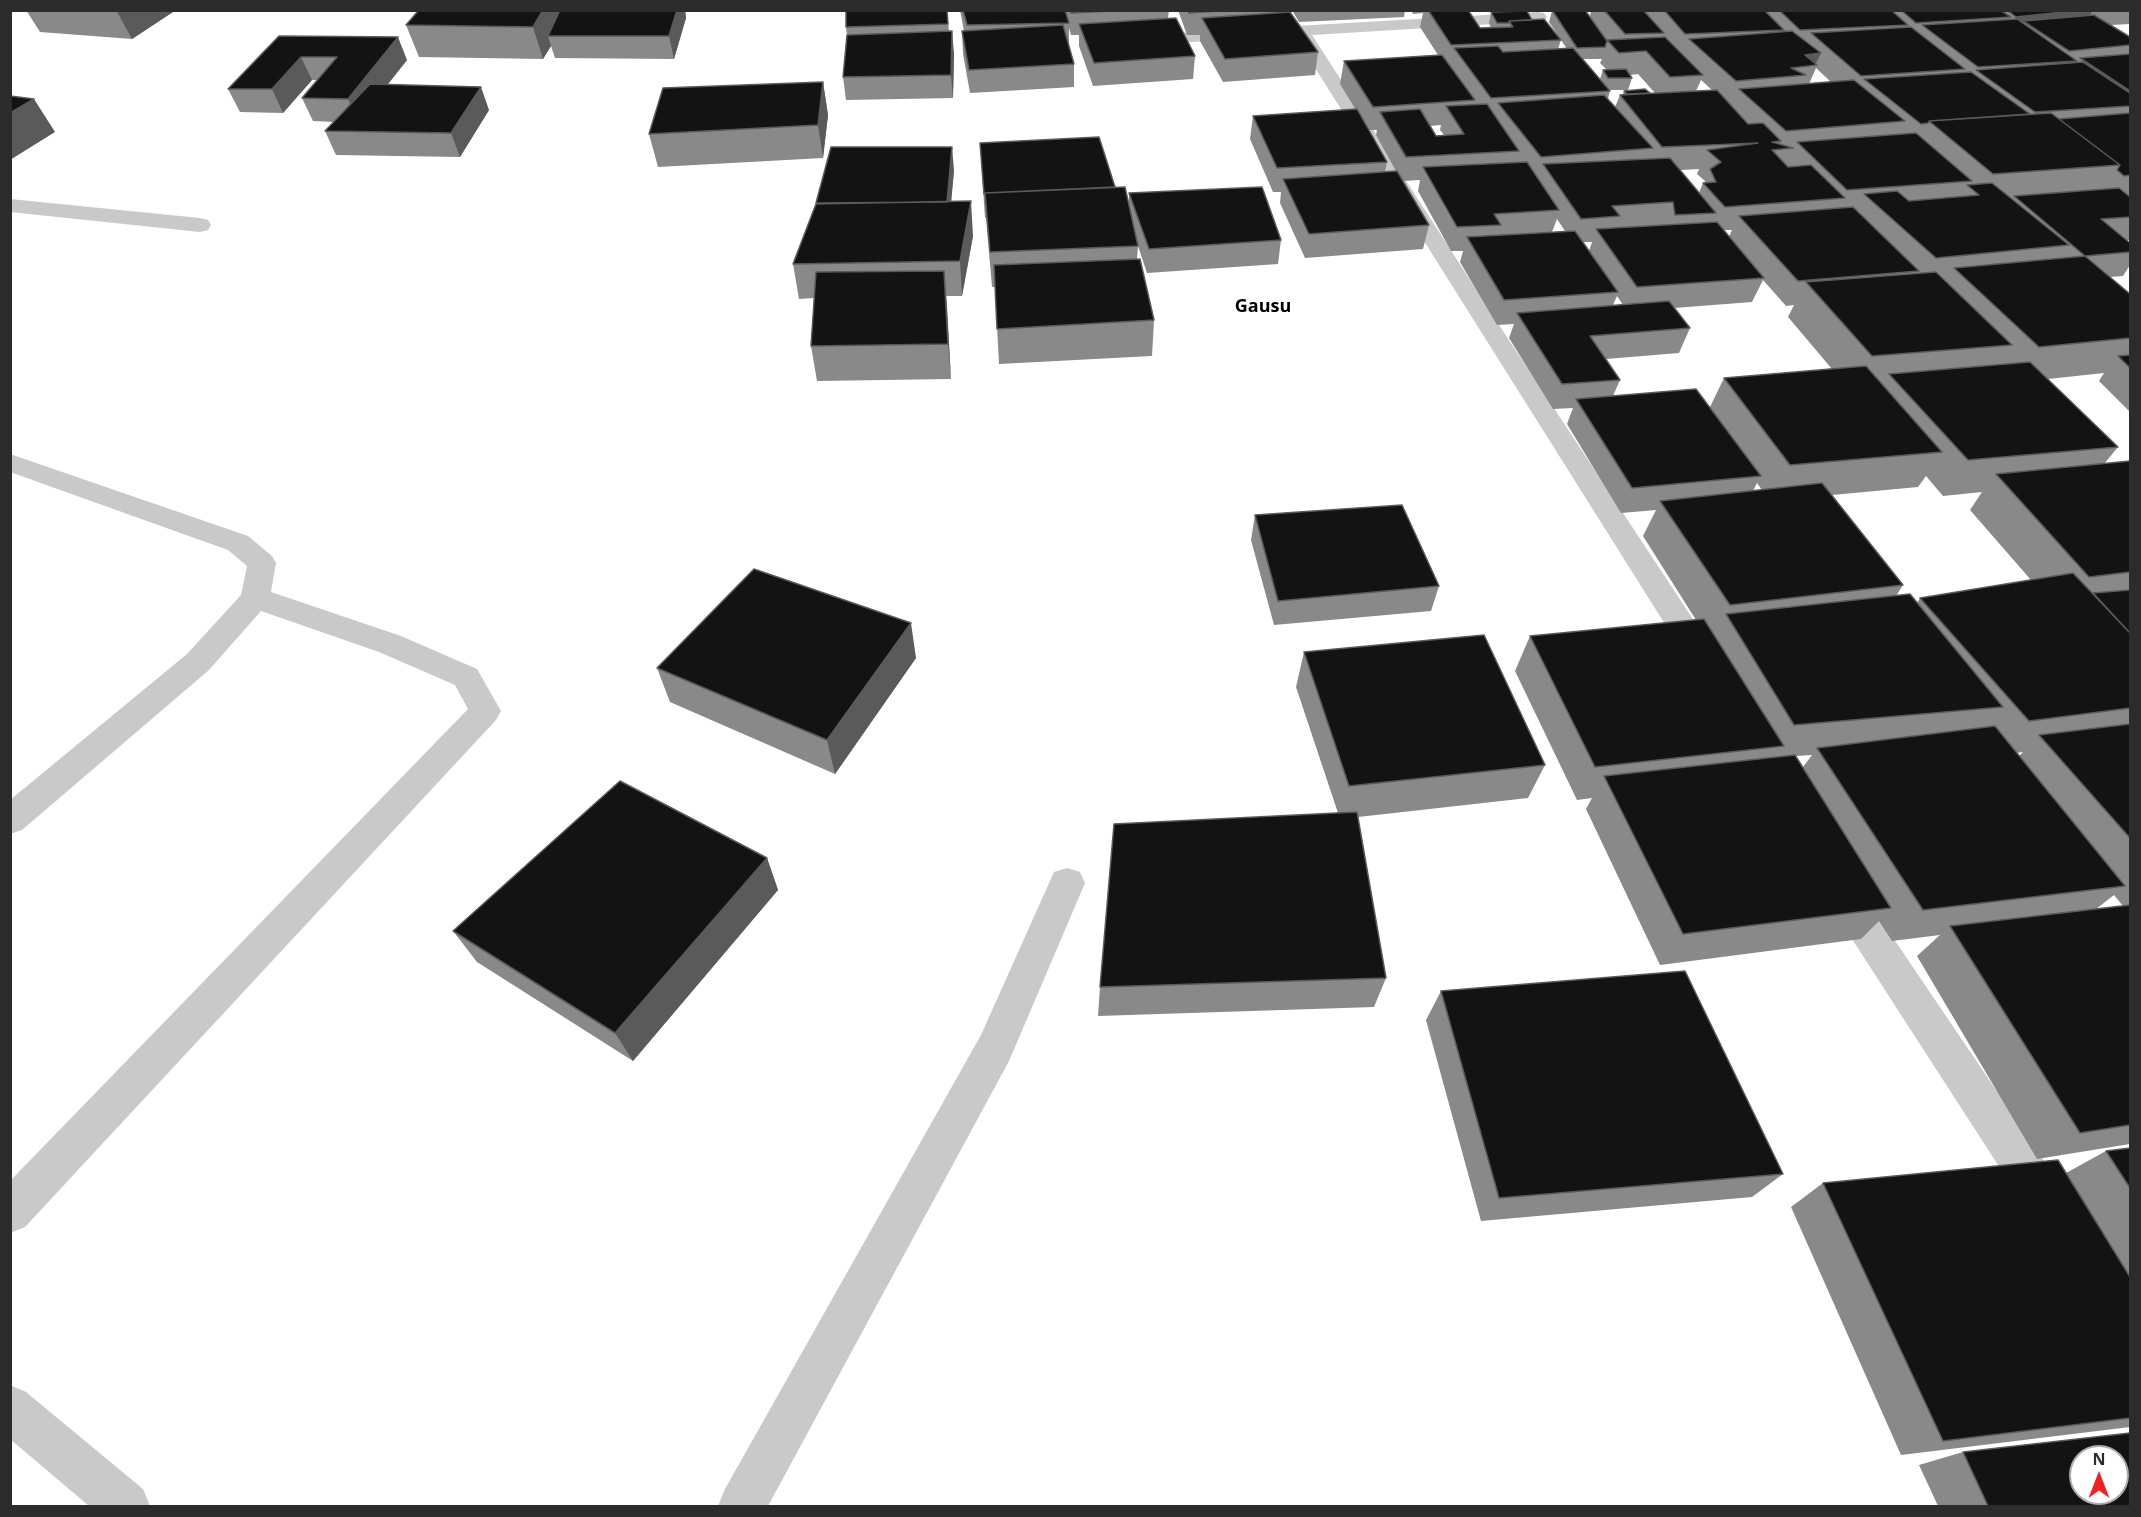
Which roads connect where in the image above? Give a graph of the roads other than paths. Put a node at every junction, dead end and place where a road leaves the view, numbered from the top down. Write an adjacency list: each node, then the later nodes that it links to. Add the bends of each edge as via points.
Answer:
1 (1538, 17): 2 (street)
2 (1300, 30): 3 (street); 8 (street)
3 (1126, 40)
4 (10, 205): 5 (street)
5 (200, 225)
6 (10, 462): 7 (street, via 238,543 262,563)
7 (255, 598): 9 (street, via 198,662); 12 (street, via 390,645 466,677 486,711)
8 (1720, 688)
9 (10, 820)
10 (1827, 871): 13 (street)
11 (1067, 883): 16 (street, via 995,1048)
12 (10, 1212)
13 (2059, 1220)
14 (10, 1408): 15 (street)
15 (126, 1506)
16 (742, 1506)

